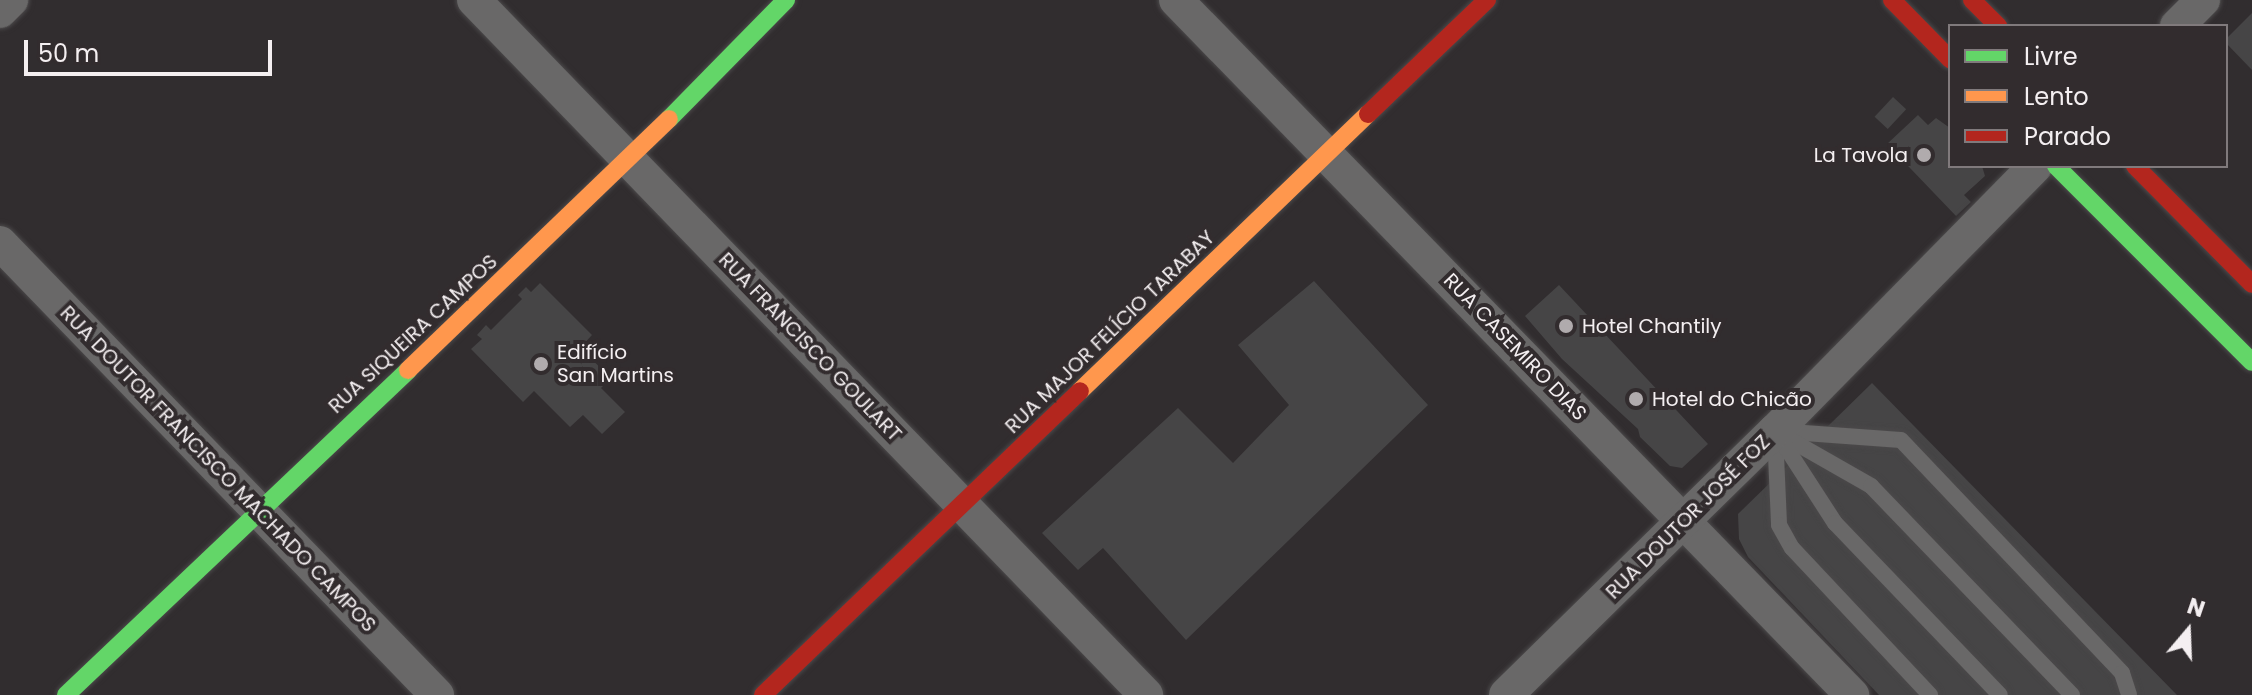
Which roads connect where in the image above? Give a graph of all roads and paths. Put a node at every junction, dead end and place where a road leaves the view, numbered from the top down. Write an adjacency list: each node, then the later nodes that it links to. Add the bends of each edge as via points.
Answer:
1 (11, 0): 9 (street)
2 (474, 0): 14 (street, RUA FRANCISCO GOULART)
3 (786, 0): 14 (street, RUA SIQUEIRA CAMPOS)
4 (1176, 0): 13 (street, RUA CASEMIRO DIAS)
5 (1487, 0): 13 (street, RUA MAJOR FELÍCIO TARABAY)
6 (1892, 0): 12 (street)
7 (1972, 0): 10 (street)
8 (2203, 0): 11 (street)
9 (0, 11)
10 (1996, 24)
11 (2179, 24)
12 (1948, 57)
13 (1329, 155): 22 (street, RUA MAJOR FELÍCIO TARABAY); 24 (street, RUA CASEMIRO DIAS)
14 (629, 160): 22 (street, RUA FRANCISCO GOULART); 23 (street, RUA SIQUEIRA CAMPOS)
15 (2033, 168): 21 (street, RUA DOUTOR JOSÉ FOZ)
16 (2058, 168): 20 (street)
17 (2137, 168): 19 (street)
18 (0, 243): 23 (street, RUA DOUTOR FRANCISCO MACHADO CAMPOS)
19 (2252, 284)
20 (2252, 362)
21 (1775, 431): 24 (street, RUA DOUTOR JOSÉ FOZ); 31 (lane, via 1779,525 1792,548); 32 (lane, via 1835,523); 33 (lane, via 1871,486); 34 (lane, via 1901,440 2122,673)
22 (962, 503): 27 (street, RUA MAJOR FELÍCIO TARABAY); 28 (street, RUA FRANCISCO GOULART)
23 (258, 510): 25 (street, RUA SIQUEIRA CAMPOS); 26 (street, RUA DOUTOR FRANCISCO MACHADO CAMPOS)
24 (1684, 521): 29 (street, RUA DOUTOR JOSÉ FOZ); 30 (street, RUA CASEMIRO DIAS)
25 (66, 695)
26 (437, 695)
27 (763, 695)
28 (1146, 695)
29 (1506, 695)
30 (1852, 695)
31 (1930, 695)
32 (2000, 695)
33 (2072, 695)
34 (2129, 695)

